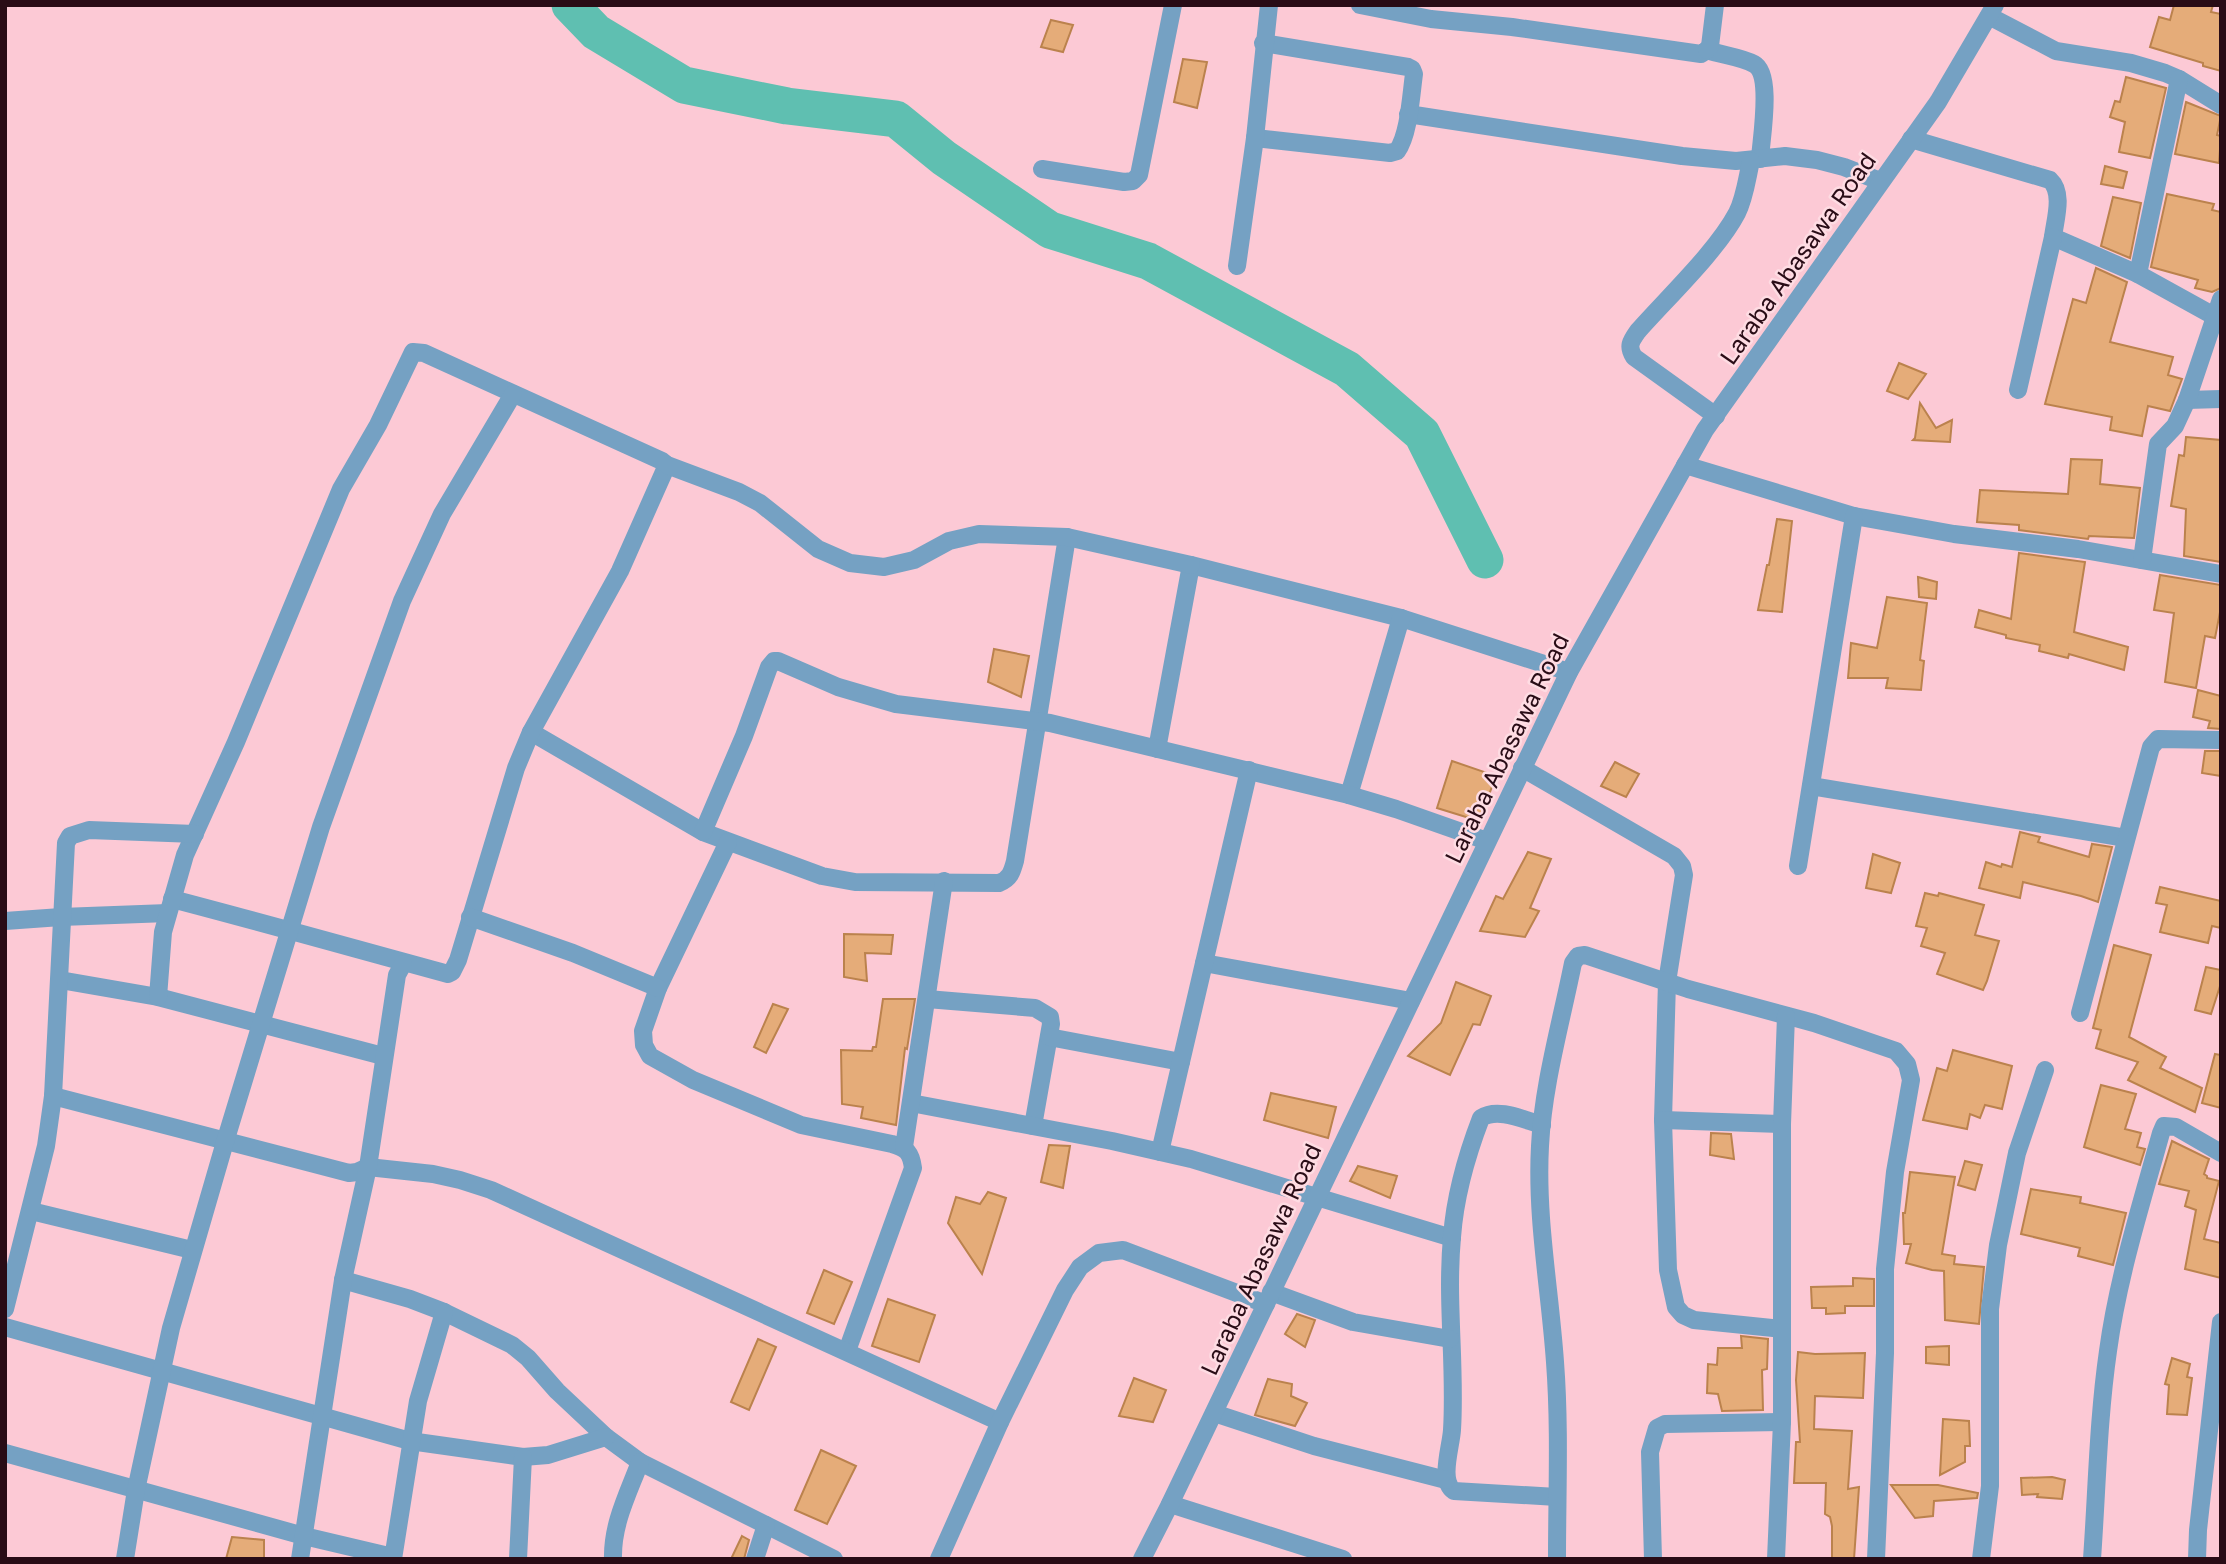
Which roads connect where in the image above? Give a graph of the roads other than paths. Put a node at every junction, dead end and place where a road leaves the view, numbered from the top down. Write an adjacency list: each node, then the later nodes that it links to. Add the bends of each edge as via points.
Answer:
1 (1173, 5): 15 (street, via 1139,175 1124,182)
2 (1269, 5): 7 (street)
3 (1360, 5): 5 (street)
4 (1715, 5): 8 (street)
5 (1385, 8): 8 (street, via 1701,54)
6 (1992, 11): 9 (street, via 2056,51 2132,63); 13 (street, Laraba Abasawa Road)
7 (1264, 43): 11 (street, via 1408,67 1414,74); 12 (street)
8 (1707, 50): 14 (street, via 1756,65 1763,73)
9 (2179, 79): 10 (street); 19 (street)
10 (2221, 105)
11 (1408, 114): 12 (street, via 1401,146 1390,153); 14 (street, via 1682,156)
12 (1255, 138): 18 (street)
13 (1911, 139): 16 (street, Laraba Abasawa Road); 17 (street, via 2050,180 2058,195)
14 (1755, 160): 16 (street, via 1785,156 1817,160); 25 (street, via 1732,222 1630,343 1634,357)
15 (1042, 169)
16 (1881, 181): 25 (street, Laraba Abasawa Road)
17 (2053, 237): 19 (street); 21 (street)
18 (1237, 266)
19 (2138, 274): 20 (street)
20 (2219, 310): 24 (street)
21 (2018, 390)
22 (513, 394): 26 (street); 44 (street, via 424,353 410,356 341,489); 54 (street, via 442,514 402,601 321,827)
23 (2221, 399): 24 (street)
24 (2187, 400): 30 (street, via 2175,426 2158,444)
25 (1716, 416): 27 (street, Laraba Abasawa Road)
26 (667, 465): 29 (street, via 760,503 818,549 850,563 884,567 979,534); 36 (street, via 620,571)
27 (1685, 465): 28 (street); 34 (street, Laraba Abasawa Road)
28 (1854, 516): 30 (street); 41 (street)
29 (1067, 537): 31 (street); 35 (street)
30 (2142, 560): 32 (street)
31 (1191, 565): 33 (street); 38 (street)
32 (2221, 574)
33 (1401, 618): 34 (street); 42 (street)
34 (1569, 672): 39 (street, Laraba Abasawa Road)
35 (1037, 722): 38 (street); 43 (street, via 896,704 774,662); 49 (street, via 1012,874 999,883)
36 (531, 732): 43 (street); 52 (street)
37 (2221, 740): 45 (street, via 2158,739 2151,747)
38 (1157, 749): 40 (street)
39 (1522, 768): 46 (street, Laraba Abasawa Road); 58 (street, via 1674,856 1682,866)
40 (1249, 770): 42 (street); 55 (street)
41 (1811, 786): 45 (street); 48 (street)
42 (1349, 795): 46 (street)
43 (703, 832): 47 (street)
44 (195, 834): 50 (street); 51 (street, via 89,831 71,836 66,843)
45 (2126, 838): 63 (street)
46 (1487, 841): 62 (street, Laraba Abasawa Road)
47 (728, 842): 49 (street, via 822,876 855,882); 59 (street)
48 (1798, 866)
49 (944, 881): 61 (street)
50 (170, 906): 51 (street); 54 (street); 60 (street, via 163,932)
51 (61, 917): 53 (street); 57 (street)
52 (470, 917): 56 (street, via 452,972); 59 (street)
53 (5, 921)
54 (290, 930): 56 (street); 65 (street)
55 (1204, 963): 62 (street); 68 (street)
56 (403, 964): 67 (street, via 397,975)
57 (60, 980): 60 (street); 70 (street)
58 (1667, 982): 64 (street); 72 (street); 74 (street, via 1578,956)
59 (658, 988): 77 (street, via 643,1031 650,1056 693,1080 801,1125)
60 (158, 997): 65 (street)
61 (927, 999): 66 (street, via 1035,1008 1049,1017); 71 (street)
62 (1411, 1000): 81 (street, Laraba Abasawa Road)
63 (2080, 1013)
64 (1786, 1016): 73 (street); 124 (street, via 1896,1051 1912,1080 1895,1172 1885,1269)
65 (261, 1022): 67 (street); 76 (street)
66 (1049, 1037): 68 (street); 75 (street)
67 (383, 1056): 80 (street)
68 (1181, 1062): 78 (street)
69 (2045, 1070): 125 (street, via 2017,1153 1998,1245 1990,1310 1990,1486)
70 (53, 1096): 76 (street); 82 (street)
71 (911, 1103): 75 (street); 77 (street)
72 (1663, 1121): 73 (street); 91 (street, via 1668,1270 1676,1307 1694,1320)
73 (1782, 1124): 91 (street)
74 (1542, 1125): 83 (street, via 1497,1113 1481,1118 1460,1178); 106 (street, via 1540,1215 1559,1423)
75 (1033, 1126): 78 (street)
76 (225, 1142): 80 (street, via 349,1173); 84 (street)
77 (904, 1147): 93 (street, via 914,1168)
78 (1160, 1152): 81 (street)
79 (2221, 1153): 126 (street, via 2176,1127 2164,1126 2161,1133 2121,1276 2108,1352)
80 (368, 1167): 85 (street); 93 (street, via 433,1174 491,1190)
81 (1316, 1197): 83 (street); 86 (street, Laraba Abasawa Road)
82 (31, 1212): 84 (street); 87 (street)
83 (1452, 1238): 92 (street)
84 (192, 1250): 94 (street)
85 (343, 1280): 88 (street); 96 (street)
86 (1268, 1298): 92 (street, via 1353,1322); 95 (street, Laraba Abasawa Road); 97 (street, via 1123,1250 1099,1253 1080,1266 1065,1290)
87 (5, 1309)
88 (444, 1312): 99 (street, via 512,1345); 100 (street)
89 (2221, 1322): 127 (street)
90 (5, 1327): 94 (street)
91 (1782, 1329): 98 (street)
92 (1450, 1339): 104 (street, via 1454,1391)
93 (847, 1351): 97 (street)
94 (160, 1371): 96 (street); 105 (street)
95 (1214, 1413): 104 (street, via 1314,1446); 107 (street, Laraba Abasawa Road)
96 (321, 1418): 100 (street); 109 (street)
97 (999, 1422): 118 (street)
98 (1782, 1422): 122 (street, via 1665,1424 1657,1428 1650,1452); 123 (street)
99 (606, 1437): 102 (street, via 548,1455); 103 (street)
100 (410, 1441): 102 (street); 111 (street)
101 (5, 1452): 105 (street)
102 (523, 1457): 114 (street)
103 (640, 1462): 108 (street); 115 (street, via 616,1524)
104 (1446, 1480): 106 (street, via 1454,1491)
105 (136, 1490): 109 (street); 112 (street)
106 (1557, 1497): 121 (street)
107 (1170, 1504): 110 (street); 119 (street, Laraba Abasawa Road)
108 (766, 1525): 116 (street); 117 (street)
109 (304, 1536): 111 (street); 113 (street)
110 (1284, 1550): 120 (street)
111 (393, 1558)
112 (125, 1559)
113 (300, 1559)
114 (518, 1559)
115 (613, 1559)
116 (755, 1559)
117 (834, 1559)
118 (939, 1559)
119 (1142, 1559)
120 (1343, 1559)
121 (1557, 1559)
122 (1653, 1559)
123 (1776, 1559)
124 (1876, 1559)
125 (1981, 1559)
126 (2092, 1559)
127 (2197, 1559)

